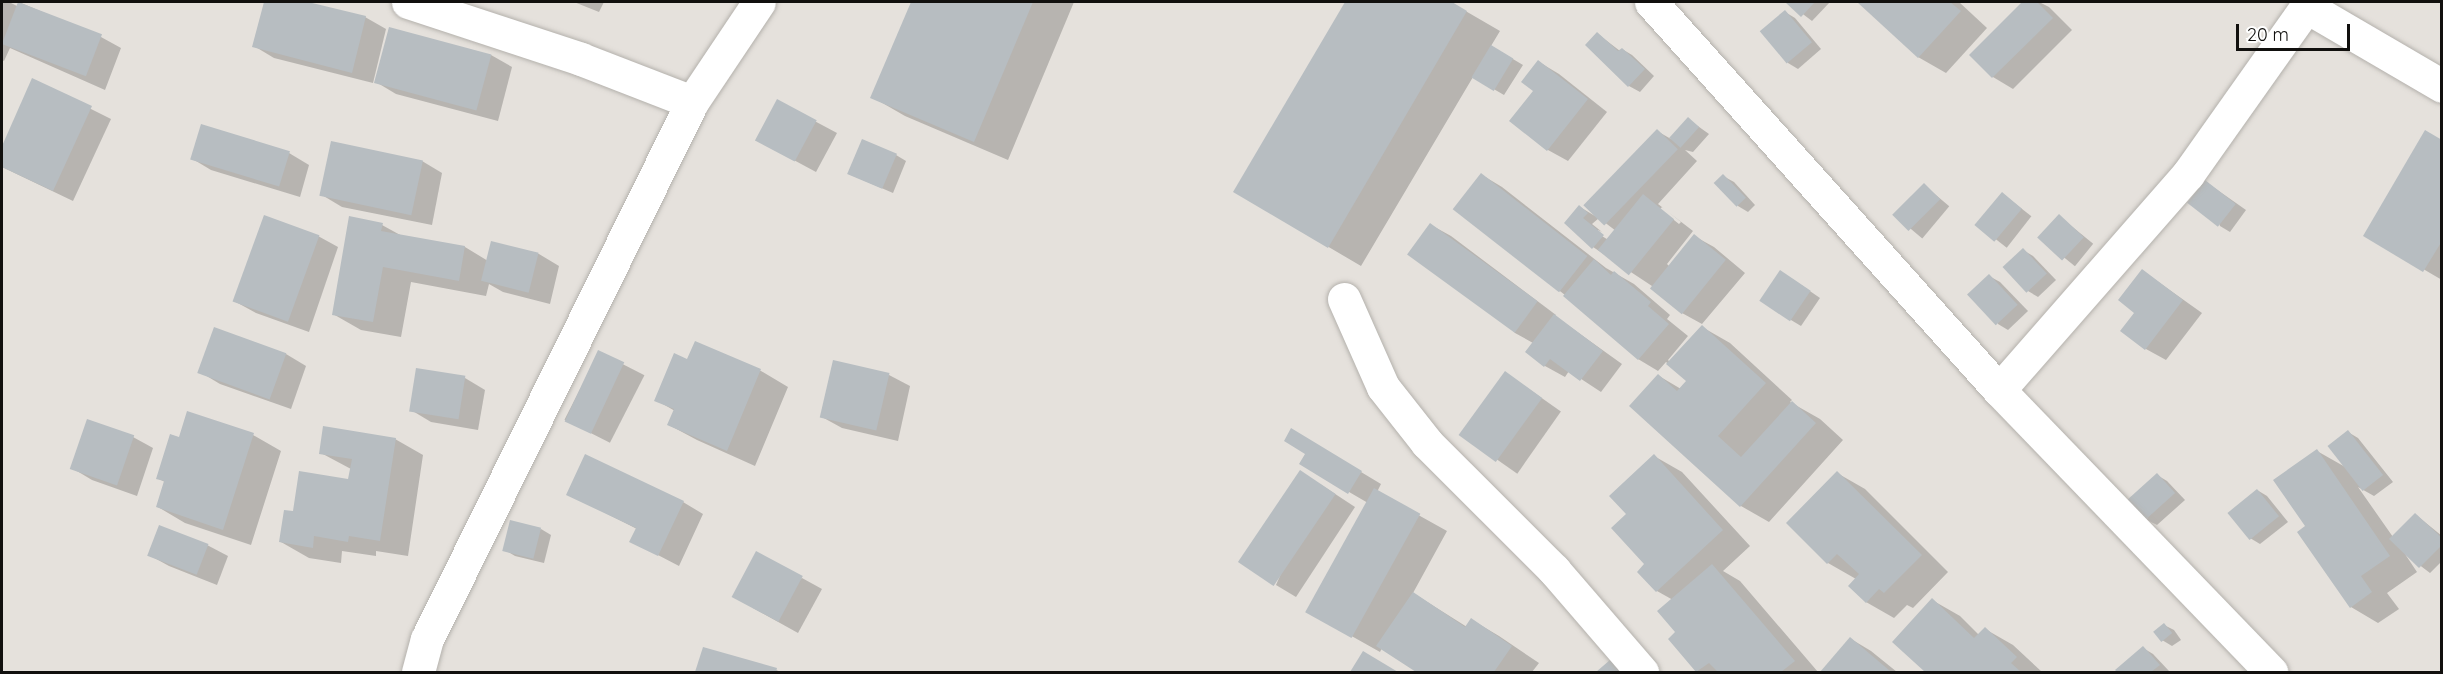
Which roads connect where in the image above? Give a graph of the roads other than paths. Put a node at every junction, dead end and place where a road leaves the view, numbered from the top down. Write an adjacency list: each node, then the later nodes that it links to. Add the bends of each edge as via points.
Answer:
1 (408, 2): 6 (street, via 581,59)
2 (759, 2): 6 (street)
3 (1651, 2): 8 (street)
4 (2309, 4): 5 (street); 8 (street, via 2188,174)
5 (2442, 86)
6 (692, 102): 9 (street, via 427,639)
7 (1344, 299): 10 (street, via 1383,387 1420,434 1554,570)
8 (1999, 390): 11 (street)
9 (418, 672)
10 (1642, 672)
11 (2271, 672)

